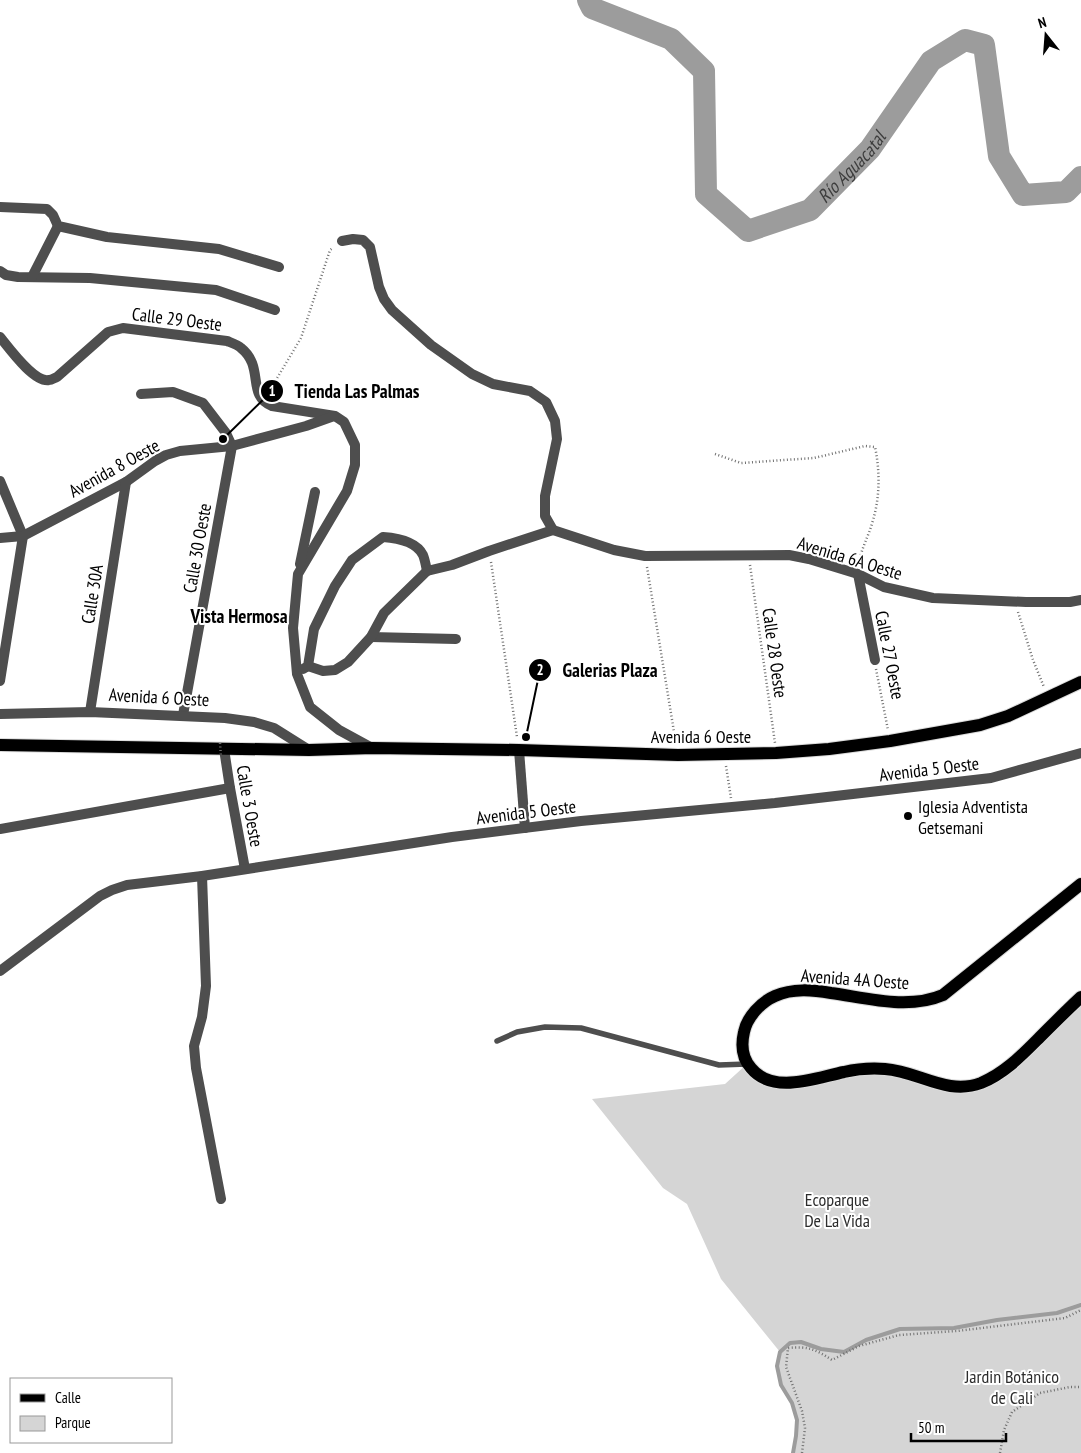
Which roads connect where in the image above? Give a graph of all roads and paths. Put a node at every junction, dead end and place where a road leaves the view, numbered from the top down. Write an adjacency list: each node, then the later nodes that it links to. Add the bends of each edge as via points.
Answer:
1 (0, 207): 2 (street, via 47,209)
2 (58, 226): 4 (street, via 107,237 219,249); 6 (street)
3 (342, 241): 10 (path, via 330,250 301,338); 17 (street, via 363,240 370,248 384,300 431,345 472,374 493,384 530,391 546,402 555,421 557,439 545,496 545,516)
4 (279, 267)
5 (0, 271): 6 (street, via 6,275)
6 (32, 277): 7 (street, via 90,278 216,290)
7 (275, 310)
8 (0, 337): 10 (street, Calle 29 Oeste, via 32,373 48,381 113,329 227,341 241,347 251,358 258,396)
9 (141, 394): 12 (street, via 174,392 203,403)
10 (263, 402): 11 (street)
11 (335, 416): 12 (street, Avenida 8 Oeste); 24 (street, via 344,422 355,445 355,464 347,491)
12 (232, 446): 15 (street, Avenida 8 Oeste, via 180,451 155,461); 38 (street, Calle 30 Oeste)
13 (715, 454): 25 (path, via 741,463 814,458 865,446 875,447 878,497 861,552)
14 (0, 481): 18 (street)
15 (126, 482): 18 (street, Avenida 8 Oeste); 36 (street, Calle 30A)
16 (315, 492): 24 (street)
17 (553, 530): 20 (street); 21 (street, Avenida 6A Oeste, via 614,550)
18 (23, 536): 19 (street, Avenida 8 Oeste); 33 (street)
19 (0, 538)
20 (489, 551): 23 (street); 44 (path)
21 (645, 556): 22 (street, Avenida 6A Oeste); 47 (path)
22 (749, 556): 25 (street, Avenida 6A Oeste, via 789,555); 46 (path, Calle 28 Oeste)
23 (427, 571): 28 (street, via 384,613); 31 (street, via 423,555 415,545 383,536 352,560 314,629)
24 (298, 574): 32 (street, via 292,628)
25 (858, 574): 27 (street, Avenida 6A Oeste, via 884,587 933,598); 30 (street, Calle 27 Oeste)
26 (1081, 600): 27 (street, Avenida 6A Oeste)
27 (1015, 602): 35 (path)
28 (372, 637): 29 (street); 31 (street, via 348,662 335,670 323,671)
29 (456, 639)
30 (875, 660): 39 (path, Calle 27 Oeste, via 888,731)
31 (308, 666): 32 (street)
32 (297, 674): 41 (street, via 310,707 339,730)
33 (0, 681)
34 (1081, 682): 35 (main road, Avenida 6 Oeste)
35 (1048, 698): 46 (main road, Avenida 6 Oeste, via 1008,716 951,731)
36 (90, 712): 37 (street, Avenida 6 Oeste); 38 (street, Avenida 6 Oeste)
37 (0, 714)
38 (183, 715): 43 (street, Avenida 6 Oeste, via 261,724 274,728)
39 (897, 730)
40 (0, 746): 42 (main road, Avenida 6 Oeste)
41 (373, 748): 43 (main road, Avenida 6 Oeste); 44 (main road, Avenida 6 Oeste)
42 (222, 750): 43 (main road, Avenida 6 Oeste); 49 (street, Calle 3 Oeste)
43 (309, 750)
44 (519, 750): 47 (main road, Avenida 6 Oeste); 51 (street)
45 (1081, 753): 50 (street, Avenida 5 Oeste, via 991,778)
46 (776, 754): 48 (main road, Avenida 6 Oeste)
47 (678, 755): 48 (main road, Avenida 6 Oeste)
48 (725, 755): 50 (path)
49 (230, 788): 52 (street); 53 (street, Calle 3 Oeste)
50 (732, 807): 51 (street, Avenida 5 Oeste)
51 (525, 828): 53 (street, Avenida 5 Oeste)
52 (0, 829)
53 (245, 869): 54 (street, Avenida 5 Oeste)
54 (202, 876): 56 (street, Avenida 5 Oeste, via 127,885 112,890); 60 (street, via 206,986 194,1046)
55 (1081, 884): 59 (main road, Avenida 4A Oeste, via 951,991 937,998 895,1002 804,990 769,999 745,1027 742,1047)
56 (0, 971)
57 (1081, 997): 59 (main road, via 1012,1064 980,1083 963,1087 878,1068 784,1083 767,1080)
58 (497, 1041): 59 (lane, via 517,1032 545,1027 582,1028 719,1065)
59 (747, 1064)
60 (220, 1199)
61 (1081, 1310): 63 (path, via 1065,1318 899,1335 859,1346 832,1360 804,1347 788,1348 786,1367 805,1428)
62 (1081, 1387): 64 (path, via 1040,1393 1012,1412 1004,1430)
63 (802, 1453)
64 (1000, 1453)

